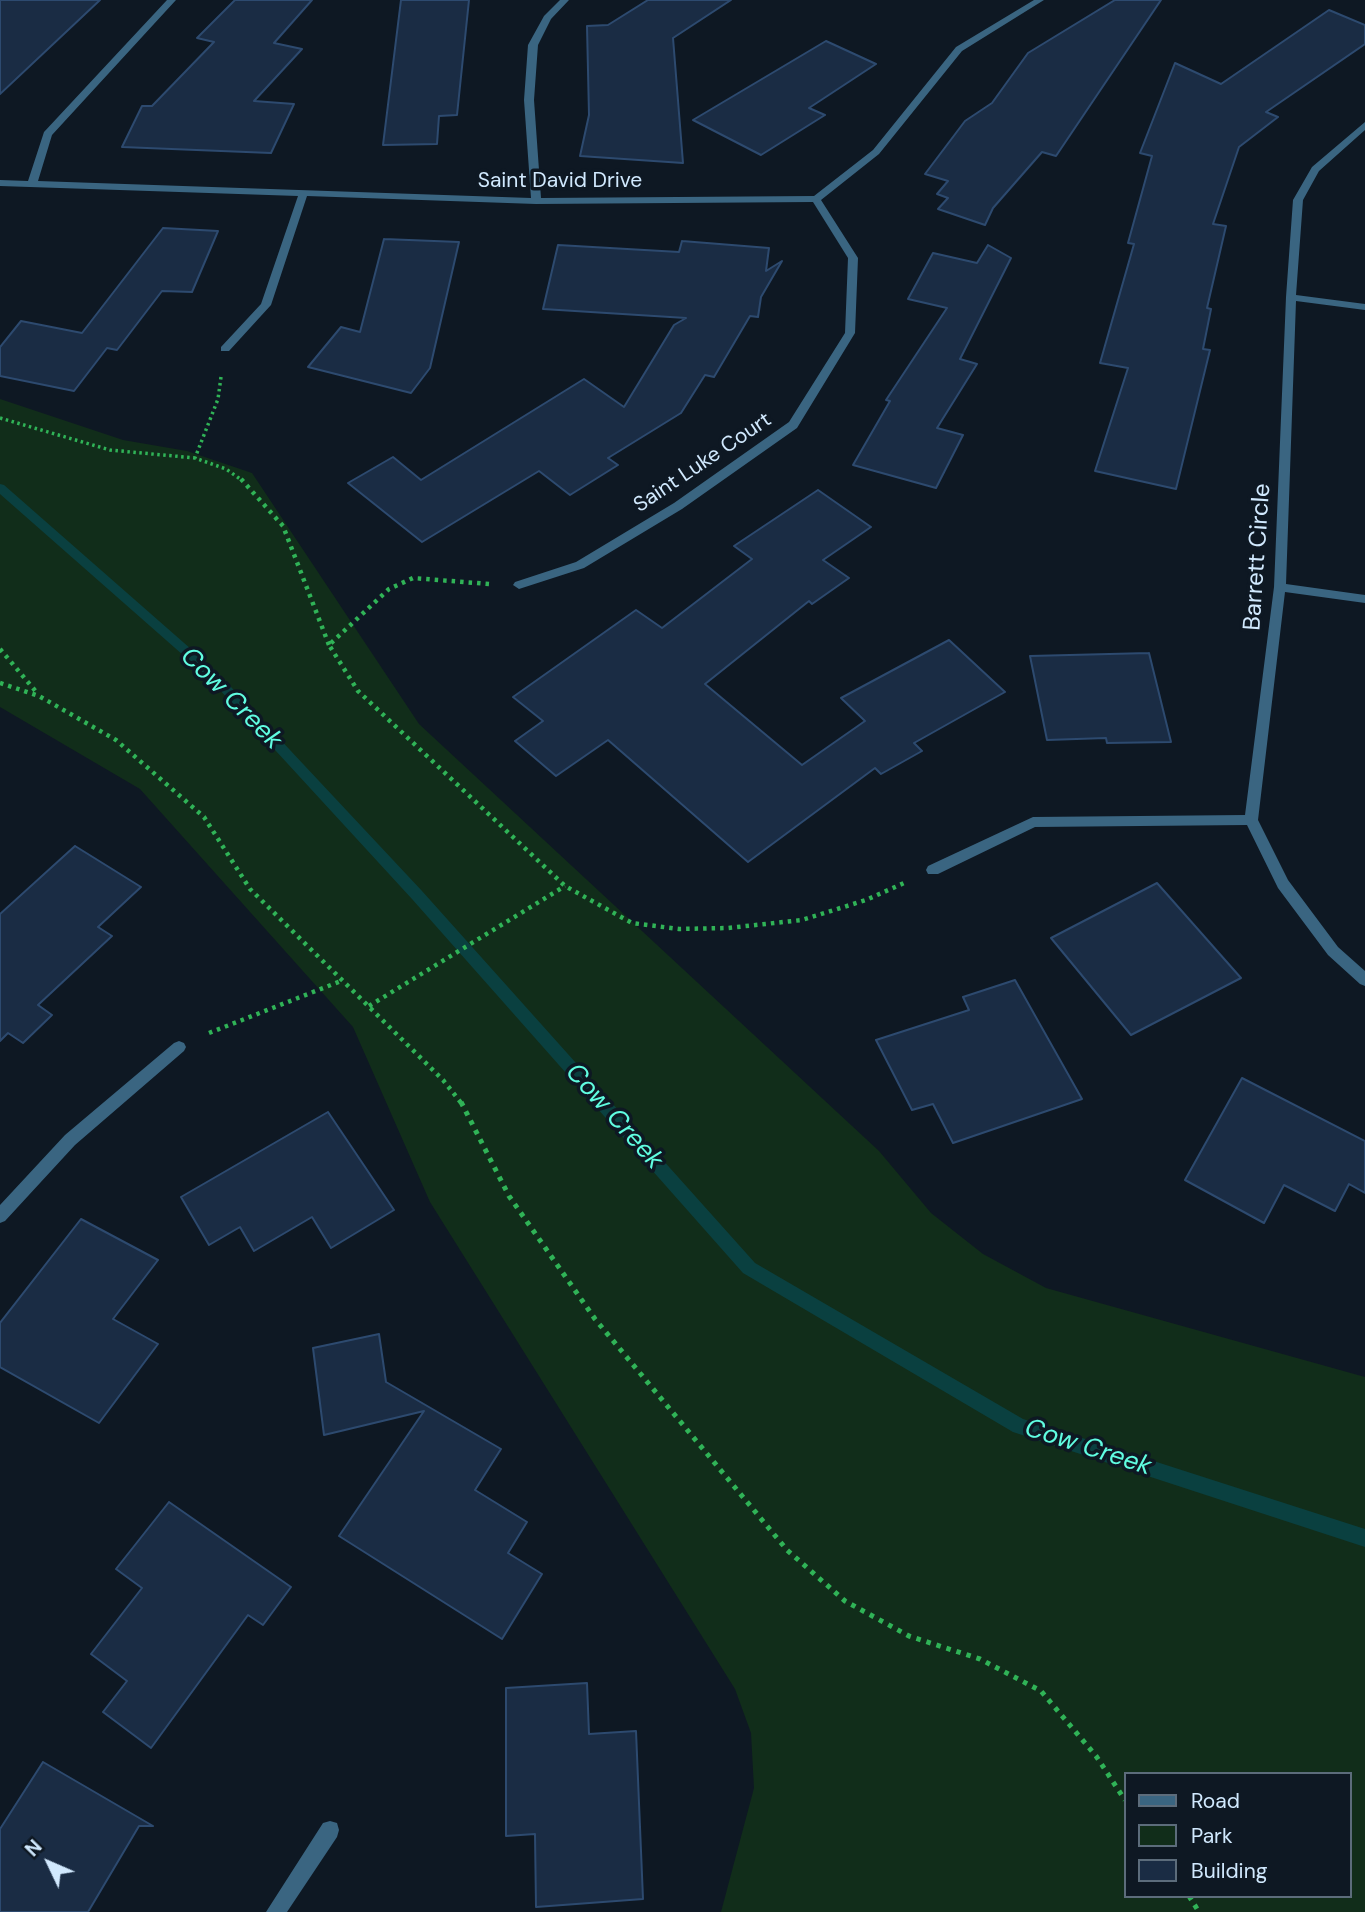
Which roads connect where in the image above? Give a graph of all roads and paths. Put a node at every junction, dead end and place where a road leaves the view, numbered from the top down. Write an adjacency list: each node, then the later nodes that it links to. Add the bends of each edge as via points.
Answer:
1 (172, 0): 6 (street, via 47,134)
2 (565, 0): 9 (street, via 547,18 533,45 529,100)
3 (1040, 0): 8 (street, via 959,49 876,152)
4 (1365, 125): 10 (street, Barrett Circle, via 1315,169 1298,200)
5 (0, 183): 6 (street, Saint David Drive)
6 (32, 185): 7 (street, Saint David Drive)
7 (303, 195): 9 (street, Saint David Drive); 12 (street, via 266,305)
8 (816, 199): 9 (street, Saint David Drive); 15 (street, Saint Luke Court, via 853,258 850,333 793,425 678,506 580,565)
9 (536, 201)
10 (1291, 297): 11 (street); 16 (street, Barrett Circle)
11 (1365, 307)
12 (225, 349): 14 (path, via 218,399)
13 (0, 418): 14 (path, via 110,450)
14 (195, 458): 18 (path, via 226,469 246,483 284,526)
15 (519, 585): 18 (path, via 414,578 388,589)
16 (1280, 587): 17 (street); 22 (street, Barrett Circle)
17 (1365, 599)
18 (329, 645): 24 (path, via 358,691)
19 (0, 649): 21 (path)
20 (0, 683): 21 (path)
21 (39, 696): 26 (path, via 116,740 204,817 250,889)
22 (1251, 820): 23 (street, via 1033,822); 25 (street, via 1283,884 1333,951)
23 (933, 870): 24 (path, via 866,900 802,920 728,928 679,929 632,923)
24 (565, 886): 27 (path)
25 (1365, 980)
26 (341, 981): 27 (path); 28 (path, via 251,1014)
27 (368, 1006): 30 (path, via 467,1110 509,1196 595,1319 787,1550 845,1601 909,1636 980,1659 1041,1691 1096,1756)
28 (180, 1047): 29 (street, via 70,1140)
29 (0, 1216)
30 (1124, 1798)
31 (330, 1830): 32 (street)
32 (276, 1912)

